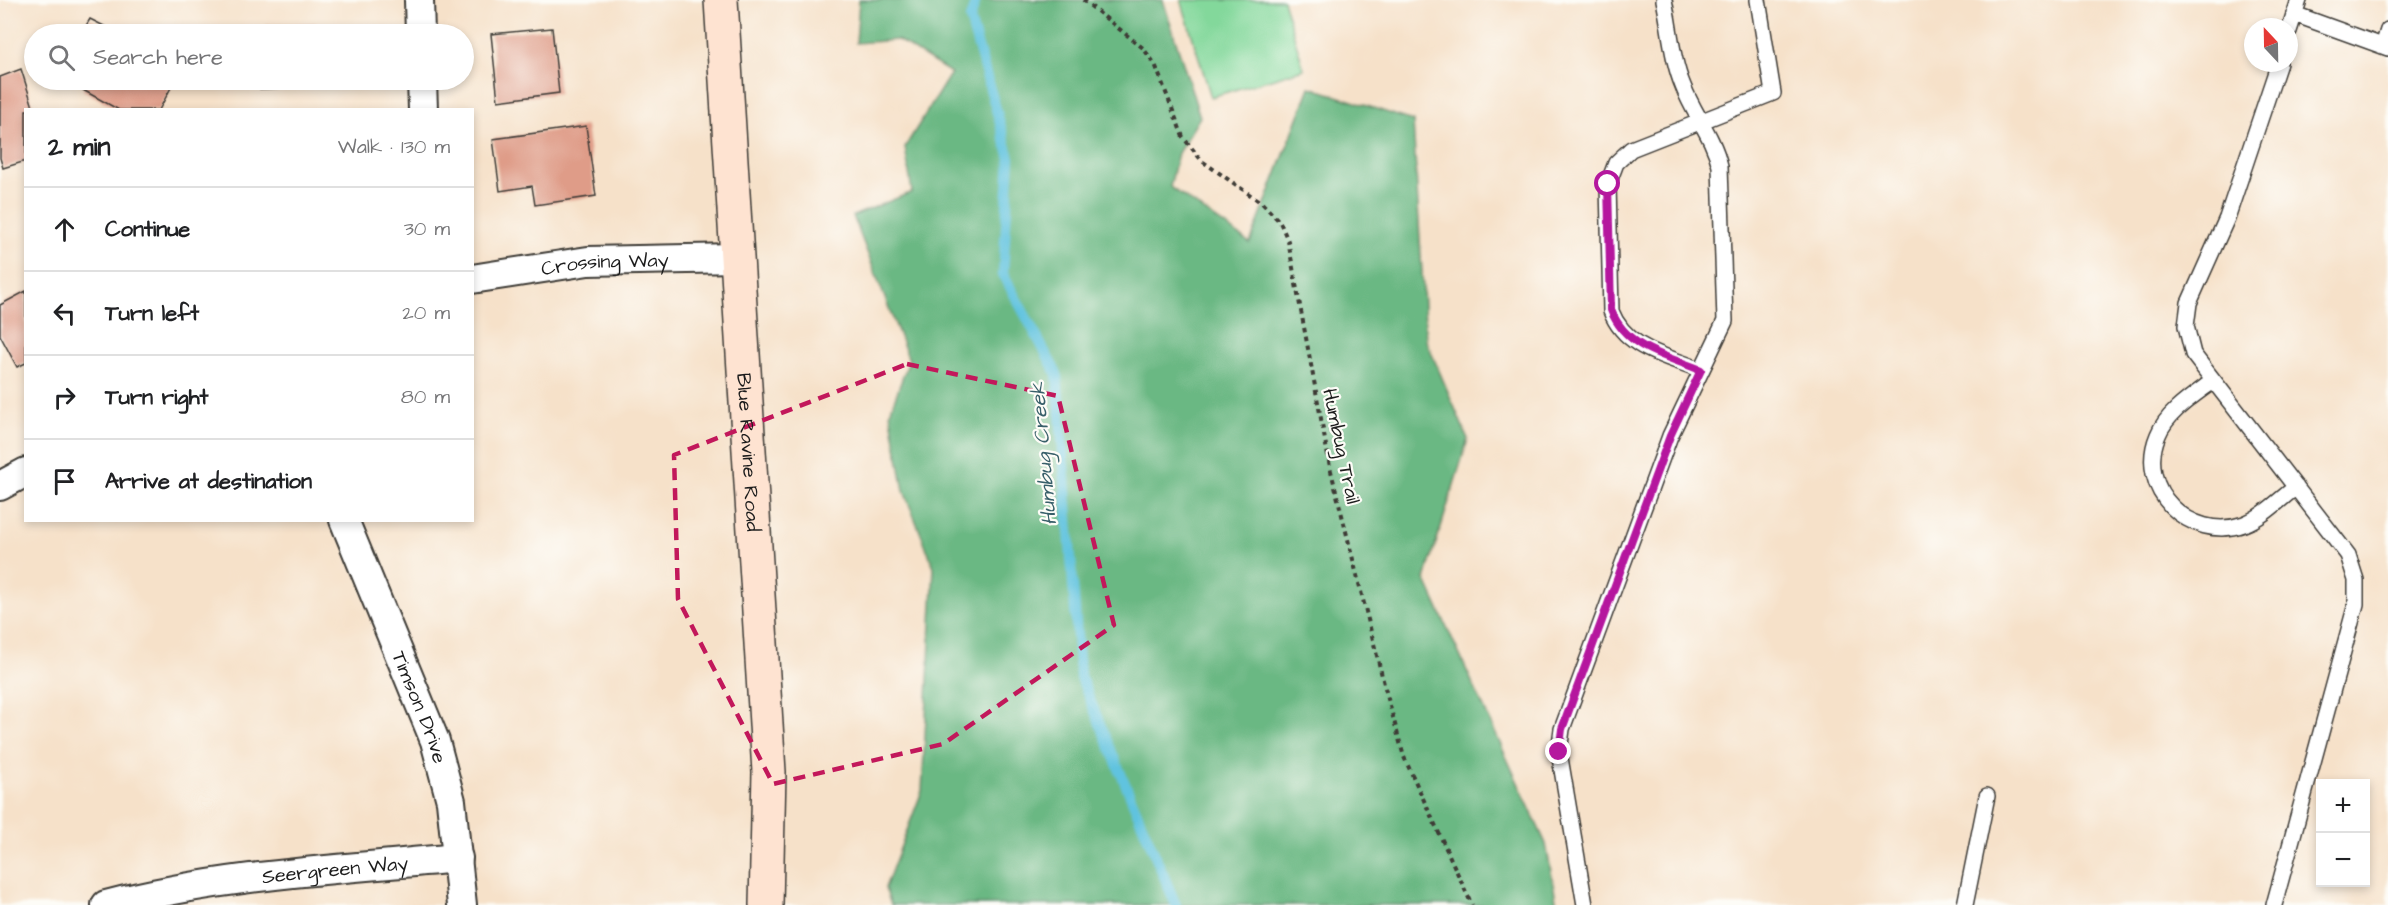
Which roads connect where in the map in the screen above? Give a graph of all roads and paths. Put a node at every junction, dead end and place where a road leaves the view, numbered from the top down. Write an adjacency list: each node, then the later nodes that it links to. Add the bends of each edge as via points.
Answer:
1 (419, 0): 7 (street)
2 (722, 0): 14 (main road, Blue Ravine Road)
3 (1083, 0): 27 (path, Humbug Trail, via 1128,34 1155,64 1183,137 1202,161 1262,203 1280,222 1288,241 1330,467 1404,757)
4 (1664, 0): 13 (lane, via 1682,84)
5 (1758, 0): 13 (lane, via 1773,93)
6 (2297, 7): 9 (lane)
7 (420, 24)
8 (2388, 30): 9 (lane)
9 (2385, 47)
10 (2276, 72): 17 (lane, via 2227,218 2189,303 2186,326 2193,354)
11 (422, 90): 12 (street)
12 (423, 108)
13 (1701, 121): 16 (lane, via 1715,145 1720,166 1725,321); 16 (lane, via 1631,149 1616,164 1608,184 1611,310 1616,324 1631,340)
14 (737, 258): 15 (street, Crossing Way, via 588,261); 26 (main road, Blue Ravine Road, via 769,772)
15 (474, 279)
16 (1701, 370): 28 (lane, via 1670,436 1562,729 1559,752)
17 (2213, 381): 20 (lane); 20 (lane, via 2171,415 2158,435 2152,458 2154,479 2164,498 2180,515 2199,525 2221,528 2243,525 2256,518)
18 (24, 473): 19 (street)
19 (0, 486)
20 (2296, 487): 30 (lane, via 2348,555 2356,580 2356,604)
21 (345, 522): 23 (street, Timson Drive, via 428,721 451,801)
22 (1987, 796): 29 (lane)
23 (458, 858): 24 (street, Seergreen Way, via 211,883); 25 (street, Timson Drive)
24 (106, 905)
25 (462, 905)
26 (766, 905)
27 (1472, 905)
28 (1585, 905)
29 (1965, 905)
30 (2274, 905)

